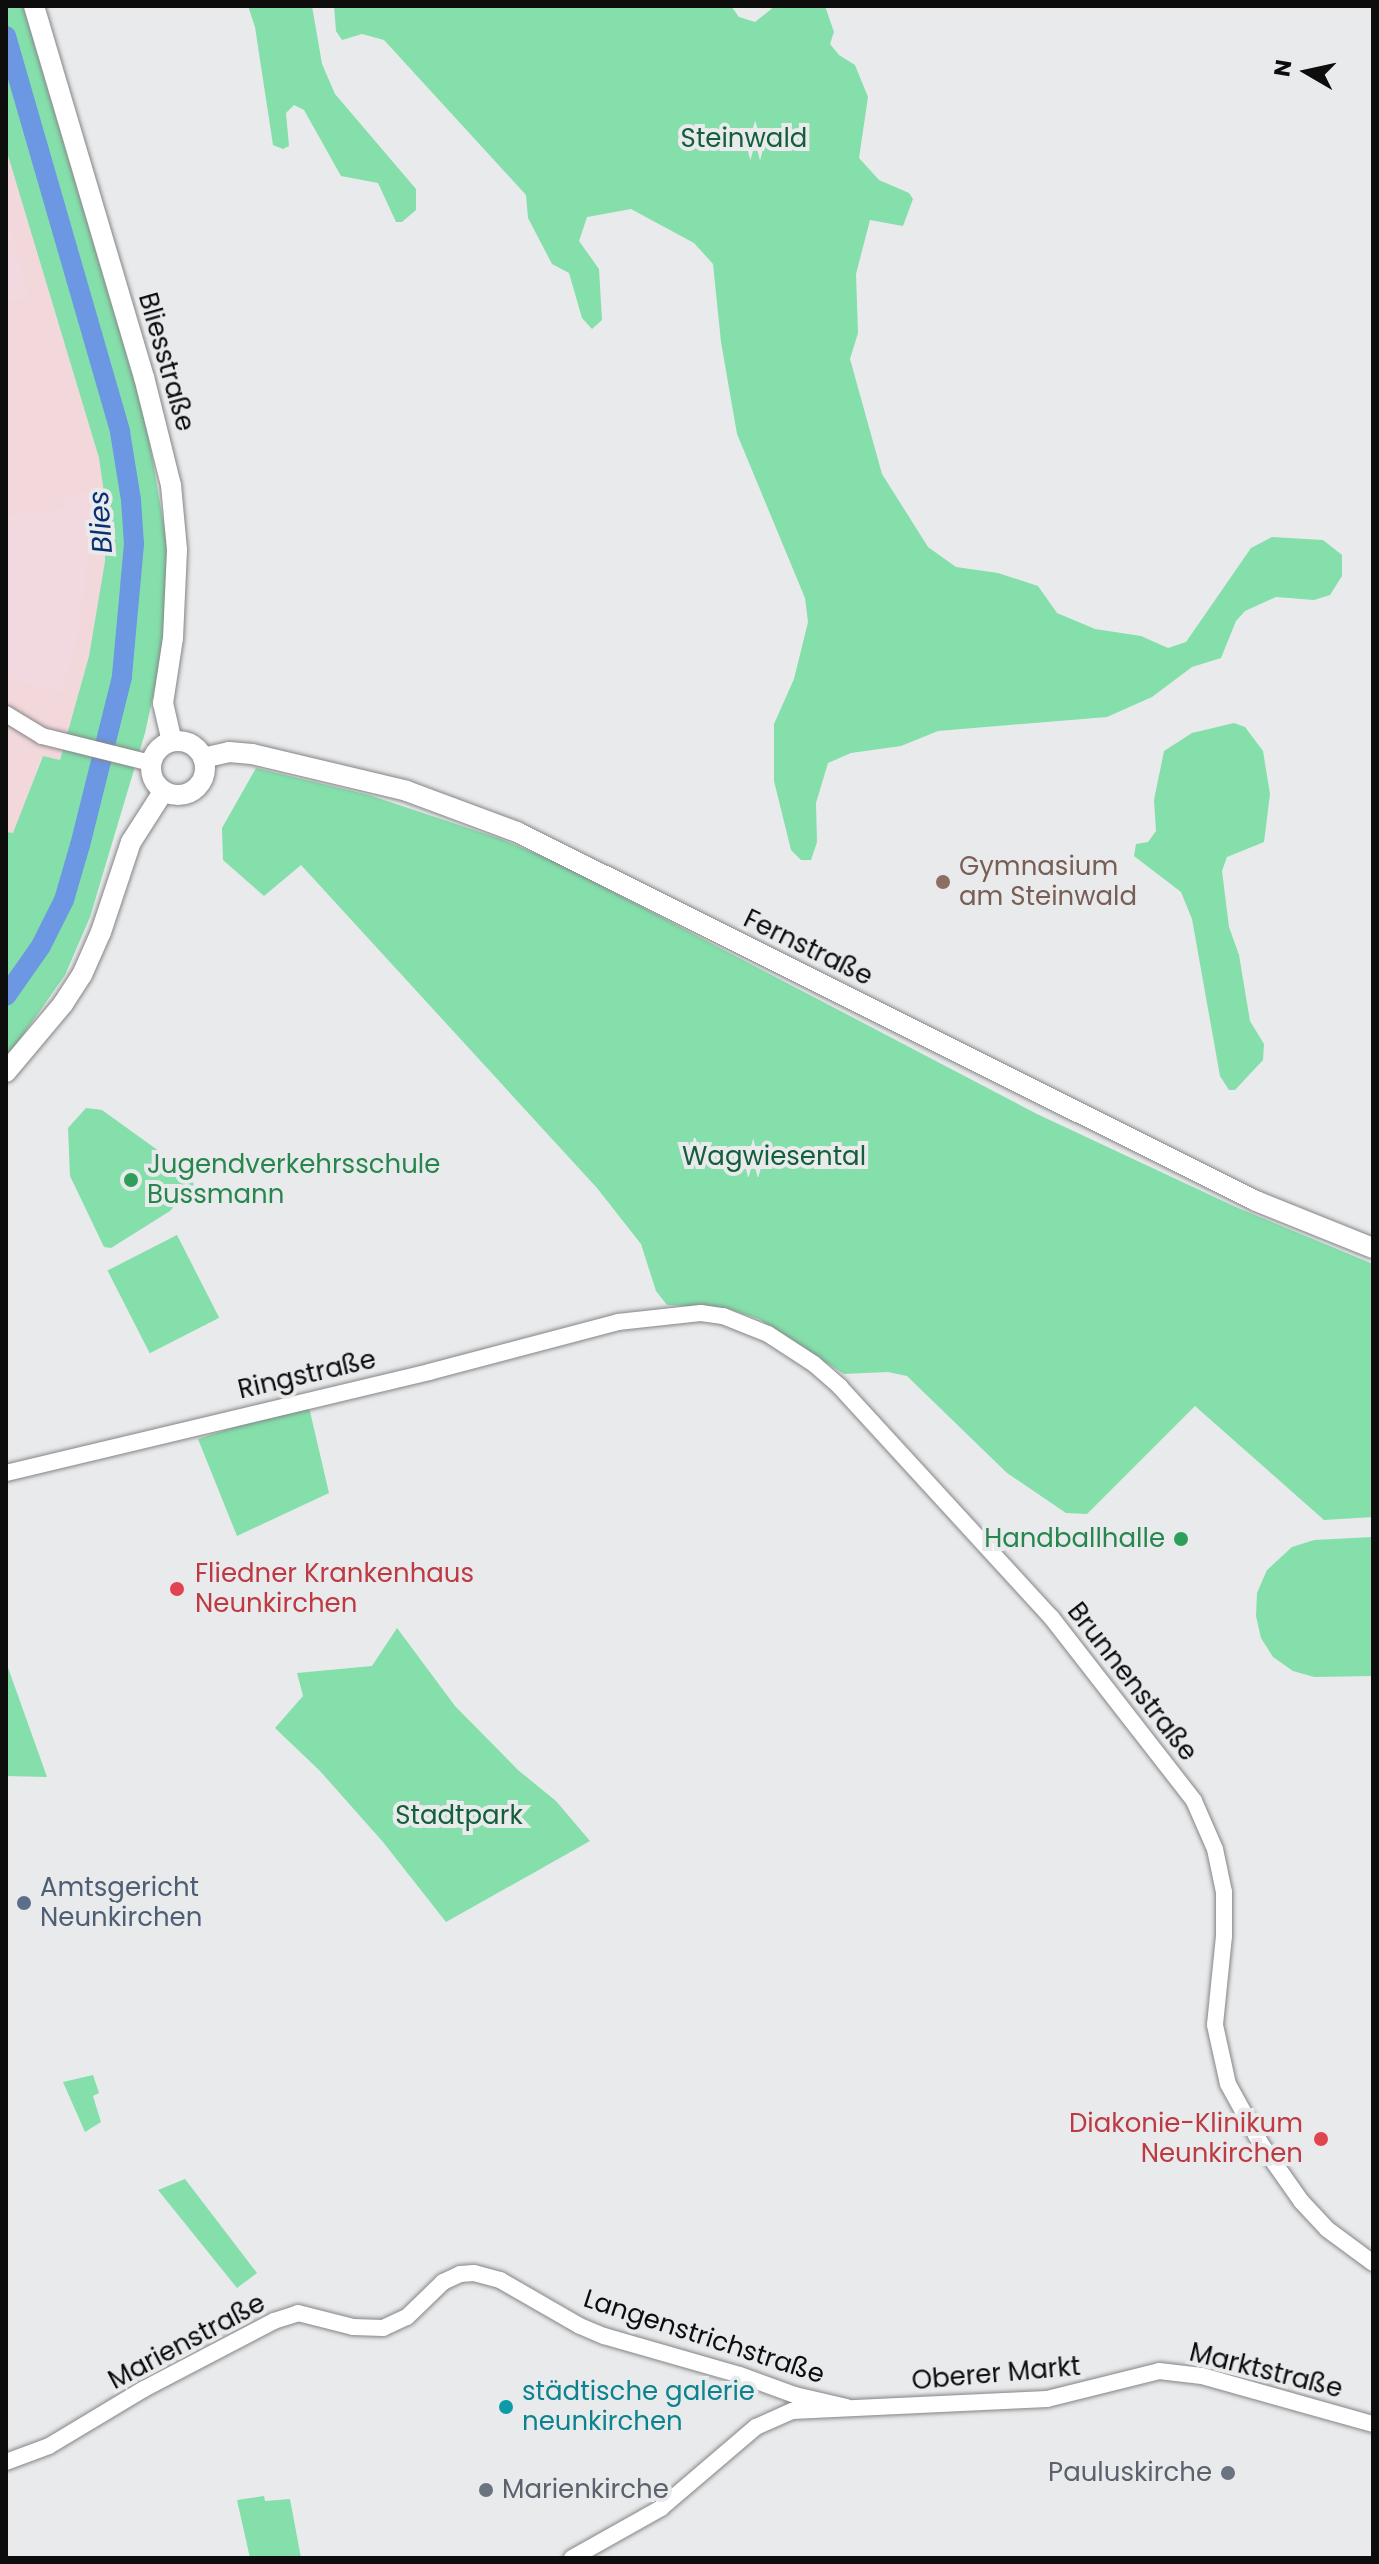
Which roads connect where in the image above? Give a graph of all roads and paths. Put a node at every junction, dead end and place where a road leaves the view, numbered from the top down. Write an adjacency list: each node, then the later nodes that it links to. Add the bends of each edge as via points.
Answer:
1 (34, 6): 3 (main road, Bliesstraße, via 152,401 171,485 177,550 173,638 163,703)
2 (6, 714): 5 (street, via 31,733)
3 (172, 741): 4 (main road, via 187,742); 5 (main road, via 161,746)
4 (203, 758): 6 (main road, via 203,778 194,790 182,795); 8 (main road, Fernstraße, via 252,754 407,791 517,832 1256,1201)
5 (151, 763): 6 (main road, via 152,778)
6 (163, 792): 7 (main road, via 131,842 82,975)
7 (6, 1072)
8 (1373, 1248)
9 (618, 1322): 10 (street, Ringstraße); 11 (street, Brunnenstraße, via 684,1313 723,1316 786,1344 840,1387 1083,1654 1194,1801 1215,1849 1224,1892 1224,1936 1215,2025 1220,2058 1240,2109 1310,2211)
10 (6, 1473)
11 (1373, 2263)
12 (460, 2274): 14 (street, Langenstrichstraße, via 500,2280 604,2336); 18 (street, Marienstraße, via 393,2325 368,2328 298,2313 274,2321 49,2446)
13 (1146, 2373): 15 (street, Oberer Markt, via 1047,2399); 17 (street, Marktstraße, via 1202,2376)
14 (777, 2389): 15 (street, Langenstrichstraße); 16 (street)
15 (847, 2407): 16 (street)
16 (772, 2417): 19 (street, via 661,2508)
17 (1373, 2424)
18 (6, 2462)
19 (572, 2558)

